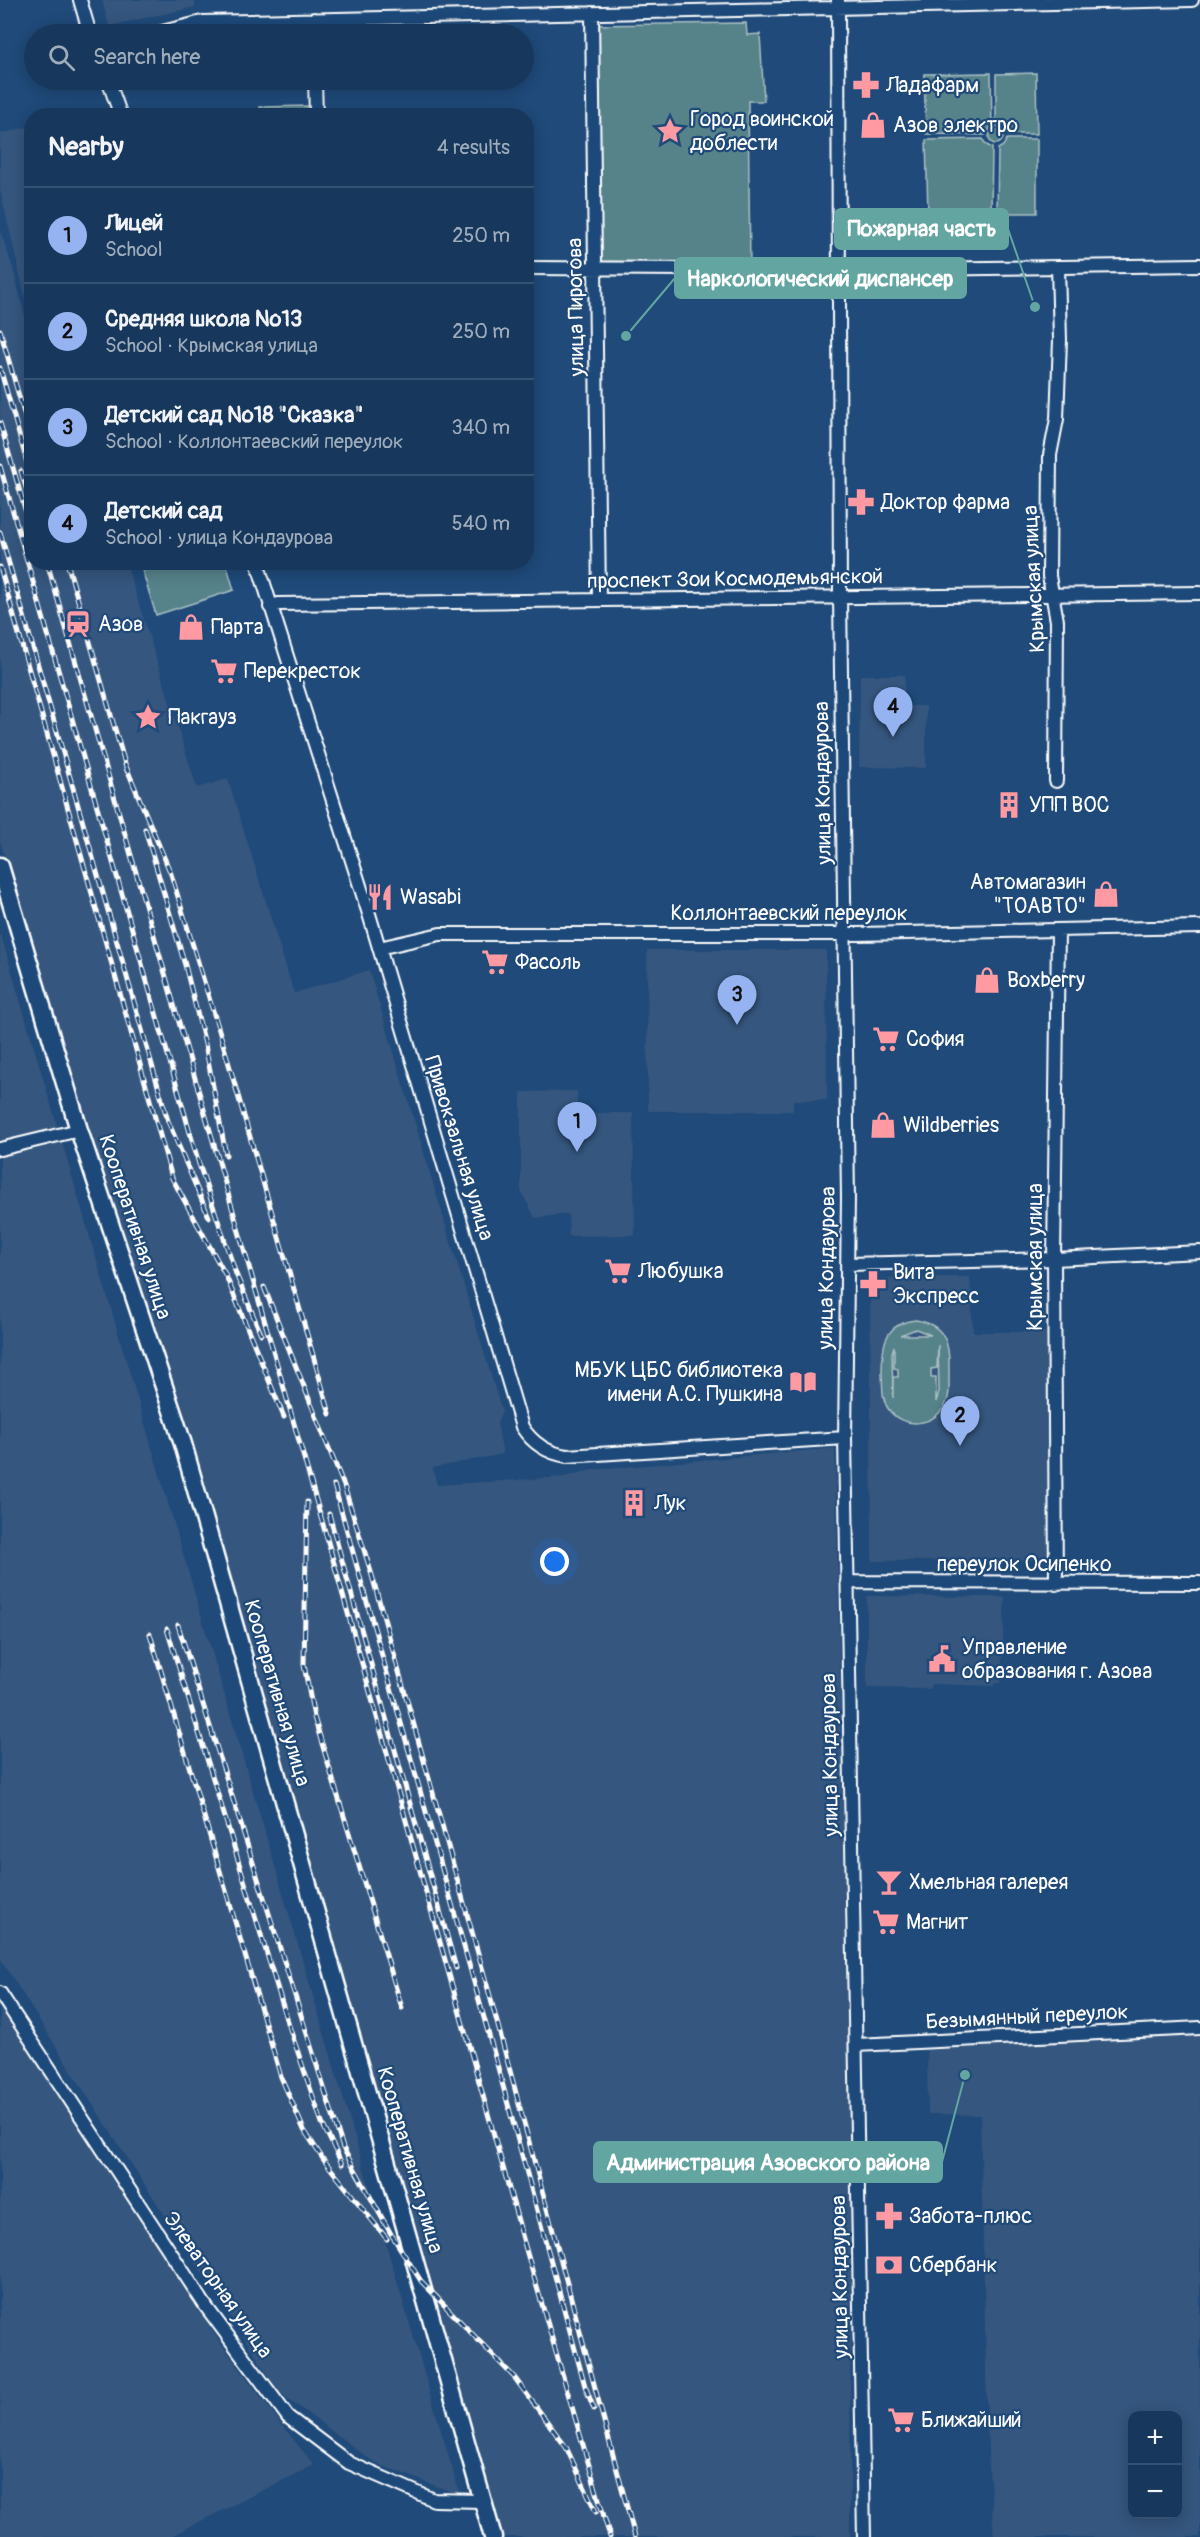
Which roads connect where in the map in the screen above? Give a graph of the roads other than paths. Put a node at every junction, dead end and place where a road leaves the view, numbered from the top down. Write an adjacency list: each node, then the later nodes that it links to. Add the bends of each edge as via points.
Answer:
1 (78, 0): 6 (street)
2 (1192, 0): 3 (street)
3 (838, 4): 4 (street); 17 (street, улица Кондаурова)
4 (592, 13): 5 (street); 14 (street, улица Пирогова)
5 (314, 19): 7 (street); 8 (street)
6 (87, 24)
7 (194, 24)
8 (314, 24)
9 (112, 90): 11 (street)
10 (315, 90): 12 (street)
11 (118, 108)
12 (316, 108)
13 (1200, 265): 15 (street)
14 (595, 267): 16 (street); 17 (street); 22 (street, улица Пирогова)
15 (1058, 267): 17 (street); 20 (street, Крымская улица, via 1059,374 1050,462)
16 (534, 268)
17 (840, 270): 21 (street, улица Кондаурова)
18 (259, 570): 23 (street, Привокзальная улица)
19 (1200, 593): 20 (street, проспект Зои Космодемьянской)
20 (1051, 595): 21 (street, проспект Зои Космодемьянской); 24 (street, Крымская улица, via 1057,621)
21 (840, 597): 22 (street, проспект Зои Космодемьянской); 28 (street, улица Кондаурова)
22 (599, 600): 23 (street, проспект Зои Космодемьянской)
23 (270, 606): 29 (street, Привокзальная улица)
24 (1056, 781)
25 (0, 866): 30 (main road, Кооперативная улица)
26 (1200, 927): 27 (street, Коллонтаевский переулок)
27 (1058, 931): 28 (street, Коллонтаевский переулок); 33 (street, Крымская улица)
28 (844, 933): 29 (street, Коллонтаевский переулок, via 440,934); 34 (street, улица Кондаурова)
29 (380, 948): 35 (street, Привокзальная улица, via 522,1427 529,1438 538,1446 567,1456)
30 (79, 1130): 31 (street); 42 (main road, Кооперативная улица, via 183,1444)
31 (0, 1149)
32 (1200, 1252): 33 (street)
33 (1054, 1259): 34 (street); 38 (street, Крымская улица)
34 (847, 1264): 35 (street, улица Кондаурова)
35 (845, 1438): 36 (street, улица Кондаурова)
36 (847, 1582): 38 (street, переулок Осипенко); 41 (street, улица Кондаурова)
37 (1200, 1583): 38 (street, переулок Осипенко)
38 (1056, 1584)
39 (0, 1993): 42 (street, Элеваторная улица, via 207,2308 288,2417 349,2463 434,2500)
40 (1200, 2028): 41 (street, Безымянный переулок)
41 (856, 2045): 44 (street, улица Кондаурова)
42 (482, 2501): 43 (main road, Кооперативная улица)
43 (492, 2537)
44 (864, 2537)

